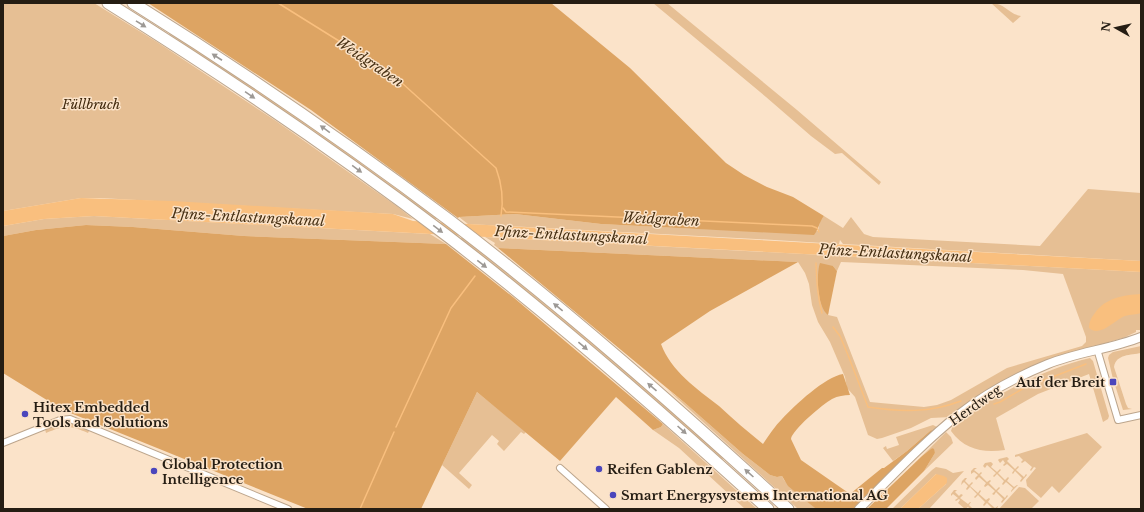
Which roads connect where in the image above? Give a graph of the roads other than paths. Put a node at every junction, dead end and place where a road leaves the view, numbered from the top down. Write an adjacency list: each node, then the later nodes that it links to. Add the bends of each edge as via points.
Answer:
1 (108, 3): 10 (highway, one-way to 10, via 173,43 290,122 425,219 526,298 656,407)
2 (133, 3): 11 (highway, one-way to 2, via 626,364 450,221 313,121)
3 (1141, 337): 4 (main road, Herdweg)
4 (1097, 349): 5 (street, via 1118,420); 12 (main road, Herdweg, via 1034,370 972,405 930,439)
5 (1141, 414)
6 (3, 443): 8 (street, via 60,420 70,419)
7 (560, 468): 9 (street)
8 (288, 509)
9 (606, 509)
10 (768, 509)
11 (788, 509)
12 (859, 509)

